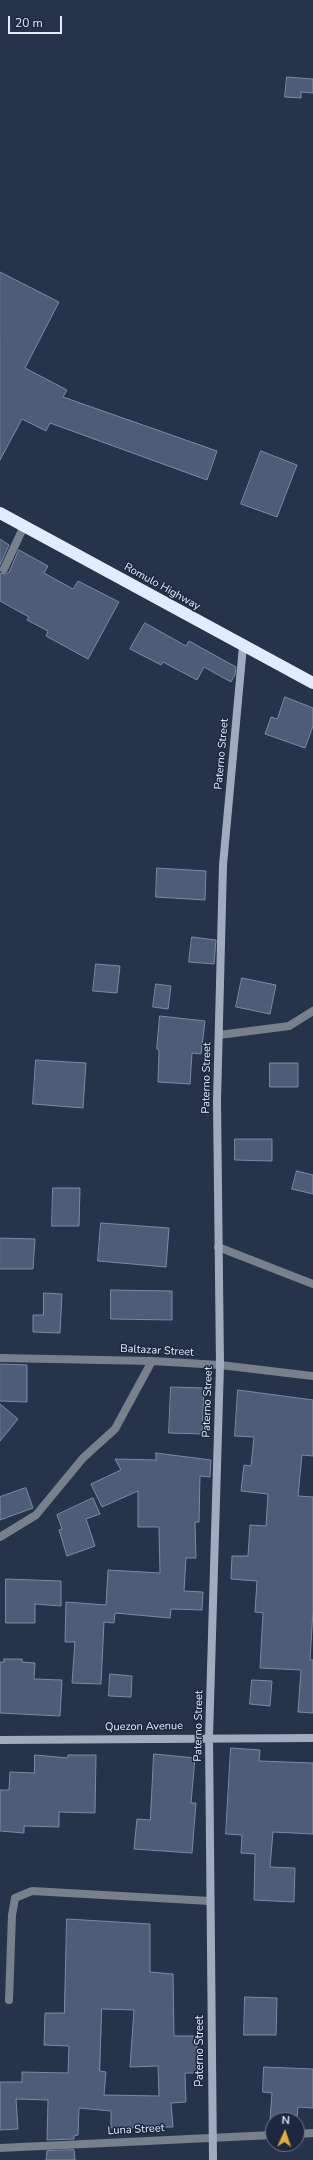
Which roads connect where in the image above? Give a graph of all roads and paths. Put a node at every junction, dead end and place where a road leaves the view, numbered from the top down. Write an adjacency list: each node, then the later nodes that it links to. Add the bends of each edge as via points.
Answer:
1 (0, 513): 2 (highway, Romulo Highway)
2 (24, 526): 3 (street); 4 (highway, Romulo Highway)
3 (4, 569)
4 (243, 646): 5 (highway, Romulo Highway); 7 (street, Paterno Street, via 223,865)
5 (313, 683)
6 (313, 1011): 7 (street, via 289,1026)
7 (219, 1035): 8 (street, Paterno Street)
8 (218, 1247): 9 (street); 12 (street, Paterno Street)
9 (313, 1284)
10 (0, 1358): 11 (street, Baltazar Street)
11 (152, 1361): 12 (street, Baltazar Street); 14 (street, via 115,1429 83,1458 36,1514)
12 (220, 1365): 13 (street, Baltazar Street); 15 (street, Paterno Street)
13 (313, 1376)
14 (0, 1537)
15 (209, 1737): 16 (street, Quezon Avenue); 17 (street, Quezon Avenue); 18 (street, Paterno Street)
16 (313, 1738)
17 (0, 1740)
18 (210, 1901): 19 (street, via 32,1891 15,1898); 21 (street, Paterno Street)
19 (9, 2000)
20 (265, 2135): 21 (street, Luna Street)
21 (212, 2138): 22 (street, Luna Street); 23 (street, Paterno Street)
22 (0, 2148)
23 (213, 2160)

